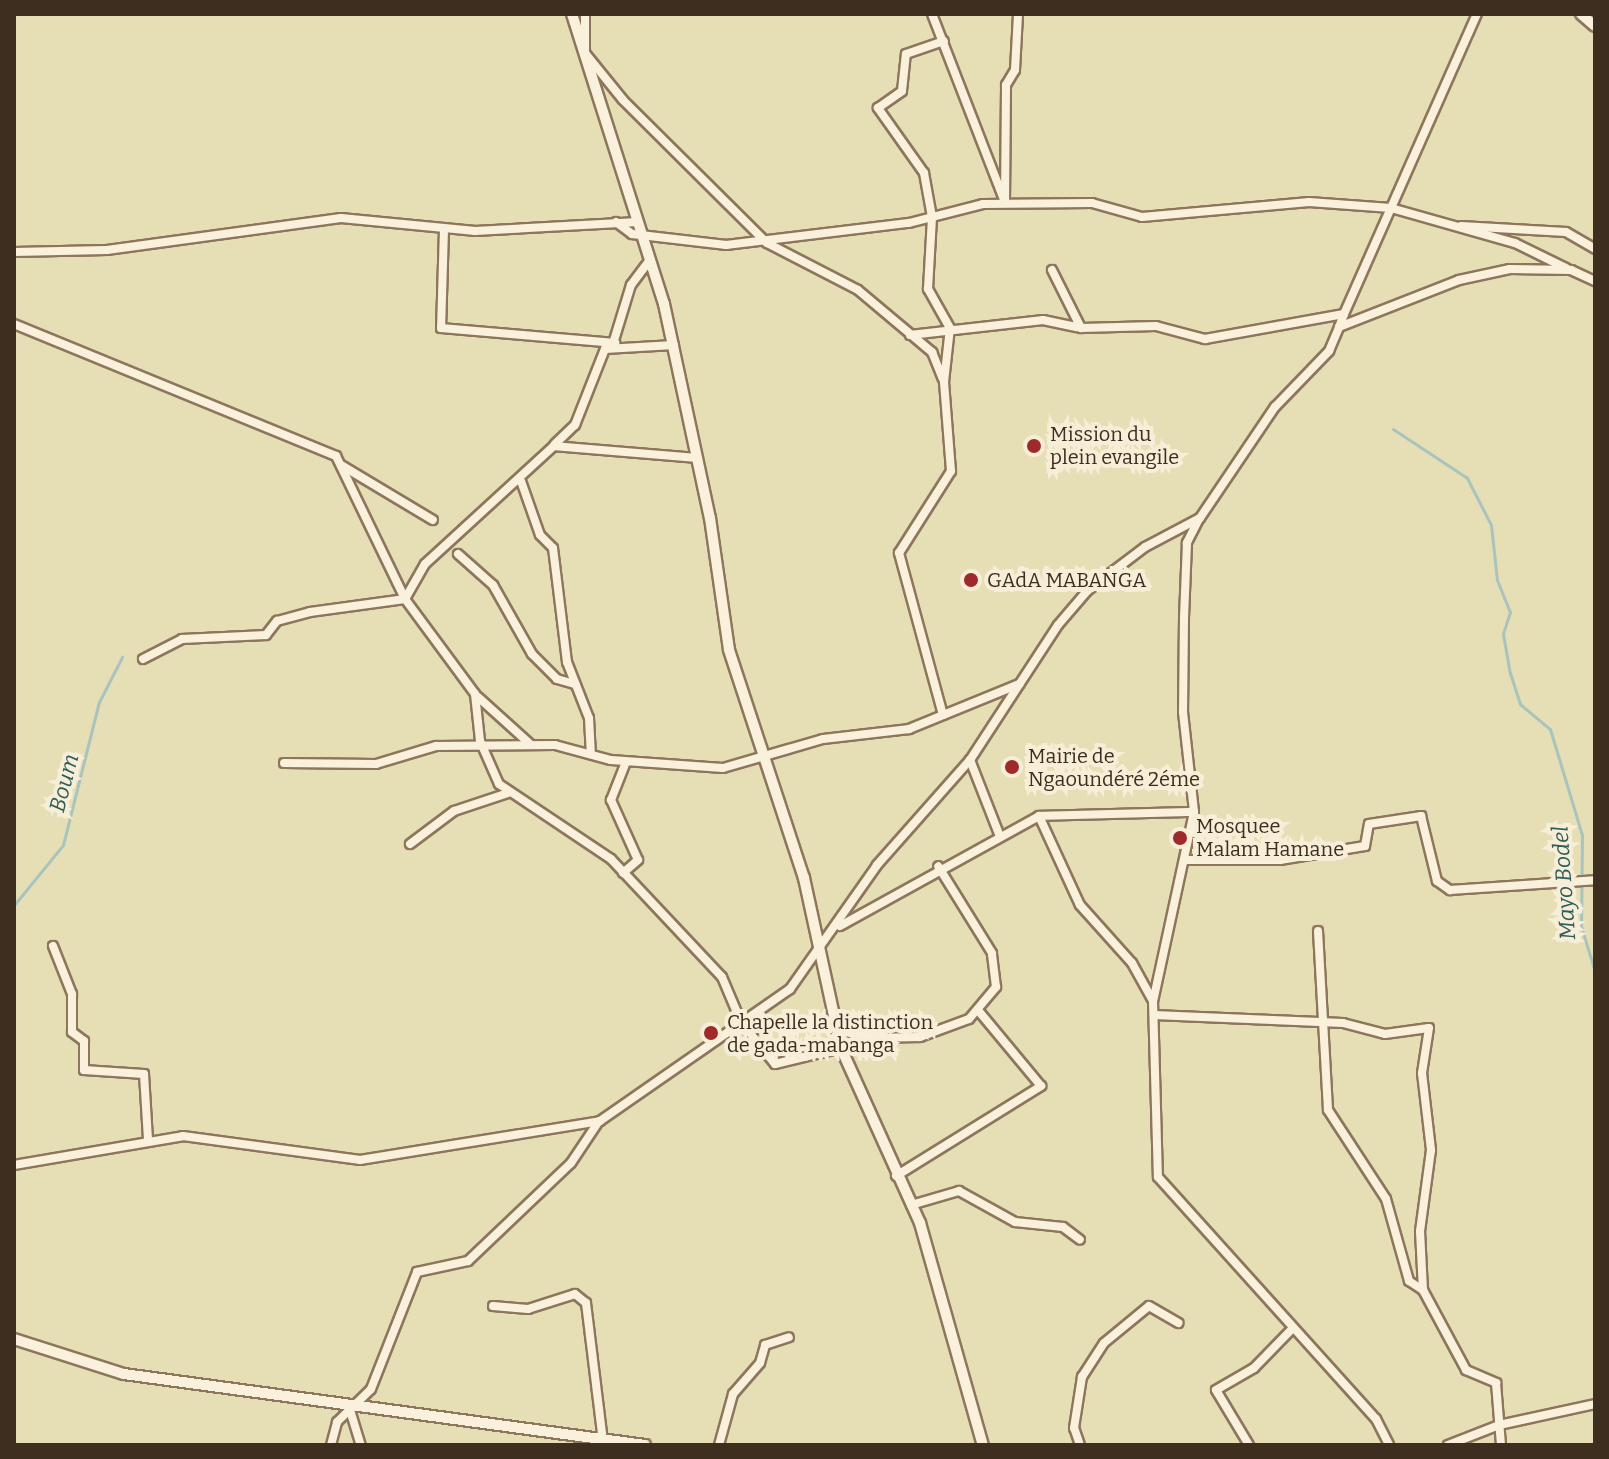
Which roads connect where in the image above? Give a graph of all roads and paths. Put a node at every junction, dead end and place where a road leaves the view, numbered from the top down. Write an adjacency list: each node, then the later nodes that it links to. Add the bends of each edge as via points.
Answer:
1 (572, 14): 9 (street)
2 (585, 14): 9 (street)
3 (932, 14): 8 (street)
4 (1018, 14): 10 (street, via 1015,70 1006,85 1011,164)
5 (1477, 14): 11 (street)
6 (1581, 14): 7 (street)
7 (1595, 26)
8 (944, 41): 10 (street, via 985,168); 12 (street, via 906,54 902,91 878,108 924,173)
9 (585, 53): 14 (street); 18 (street)
10 (1005, 202): 11 (street, via 1092,203 1142,217 1288,203); 12 (street)
11 (1391, 208): 15 (street); 25 (street)
12 (932, 217): 18 (street); 28 (street, via 928,289)
13 (616, 222): 14 (street); 16 (street); 17 (street)
14 (638, 222): 17 (street)
15 (1460, 226): 19 (street, via 1566,232); 23 (street)
16 (444, 229): 20 (street, via 350,217 107,250); 31 (street, via 441,328)
17 (642, 234): 18 (street); 21 (street)
18 (767, 243): 30 (street, via 858,290)
19 (1595, 249)
20 (14, 252)
21 (650, 260): 31 (street, via 631,285); 32 (street)
22 (1052, 270): 29 (street)
23 (1571, 270): 24 (street); 27 (street, via 1510,269 1459,280)
24 (1595, 281)
25 (1344, 314): 27 (street); 29 (street, via 1205,339 1156,326)
26 (14, 324): 36 (street, via 316,443)
27 (1339, 327): 38 (street)
28 (950, 328): 29 (street, via 1043,320); 30 (street); 33 (street)
29 (1081, 328)
30 (910, 335): 33 (street, via 932,352)
31 (614, 345): 32 (street); 34 (street, via 605,349 575,425)
32 (674, 345): 35 (street)
33 (944, 382): 46 (street, via 951,471 899,553)
34 (554, 446): 35 (street); 37 (street)
35 (696, 458): 50 (street, via 722,618)
36 (341, 465): 39 (street); 41 (street)
37 (521, 481): 41 (street, via 476,510 425,564); 43 (street, via 540,535 553,548)
38 (1200, 518): 44 (street, via 1087,591); 55 (street, via 1187,543 1184,618 1183,712)
39 (433, 520)
40 (458, 554): 43 (street, via 493,585 532,654 557,679)
41 (405, 599): 42 (street, via 296,615 277,621 266,635 182,639); 45 (street)
42 (143, 659)
43 (575, 684): 49 (street)
44 (1019, 684): 46 (street); 51 (street)
45 (475, 694): 47 (street, via 510,733); 48 (street)
46 (943, 715): 50 (street)
47 (533, 745): 48 (street); 49 (street)
48 (484, 748): 53 (street, via 421,748 376,764); 54 (street)
49 (591, 754): 52 (street)
50 (763, 759): 52 (street, via 723,768); 66 (street)
51 (970, 760): 57 (street); 63 (street, via 877,865)
52 (626, 762): 61 (street, via 611,800 638,860)
53 (284, 763)
54 (508, 793): 58 (street, via 454,811); 61 (street, via 571,828)
55 (1194, 812): 56 (street); 59 (street)
56 (1039, 816): 57 (street); 67 (street, via 1080,905 1132,963)
57 (999, 834): 60 (street)
58 (410, 844)
59 (1186, 860): 62 (street, via 1280,860 1365,846 1369,824 1421,816 1437,881 1450,890); 67 (street)
60 (938, 866): 63 (street); 68 (street, via 999,972)
61 (623, 873): 70 (street, via 722,977)
62 (1595, 880)
63 (835, 928): 66 (street)
64 (1318, 931): 71 (street)
65 (53, 946): 75 (street, via 72,994 72,1032 84,1041 84,1070 144,1074)
66 (820, 948): 70 (street, via 790,989); 72 (street)
67 (1153, 1001): 69 (street)
68 (978, 1010): 72 (street, via 920,1037 871,1038); 77 (street, via 1041,1086)
69 (1154, 1015): 71 (street); 83 (street, via 1158,1177)
70 (741, 1022): 73 (street, via 780,1068); 74 (street)
71 (1324, 1025): 80 (street, via 1328,1110 1386,1199 1409,1281); 80 (street, via 1385,1034 1424,1025 1431,1034 1422,1073 1431,1150 1420,1231)
72 (838, 1030): 73 (street)
73 (841, 1048): 77 (street)
74 (600, 1121): 75 (street, via 360,1160 206,1138); 87 (street, via 571,1163 468,1261 417,1272 371,1389)
75 (148, 1139): 76 (street)
76 (14, 1165)
77 (896, 1176): 78 (street)
78 (911, 1205): 79 (street, via 959,1191 1015,1222 1063,1227); 94 (street)
79 (1080, 1240)
80 (1423, 1290): 88 (street, via 1466,1370 1494,1378)
81 (493, 1306): 89 (street, via 528,1309 575,1294 586,1303)
82 (1179, 1323): 95 (street, via 1149,1306 1104,1343 1082,1377 1074,1428)
83 (1290, 1331): 96 (street, via 1254,1368 1216,1390); 97 (street, via 1376,1419)
84 (789, 1337): 93 (street, via 765,1345 760,1363 733,1394)
85 (14, 1339): 87 (street, via 124,1374)
86 (1595, 1404): 88 (street)
87 (350, 1410): 89 (street); 90 (street, via 337,1422); 91 (street)
88 (1499, 1425): 98 (street); 99 (street)
89 (602, 1434): 92 (street)
90 (331, 1445)
91 (361, 1445)
92 (645, 1445)
93 (719, 1445)
94 (983, 1445)
95 (1080, 1445)
96 (1249, 1445)
97 (1389, 1445)
98 (1448, 1445)
99 (1501, 1445)

